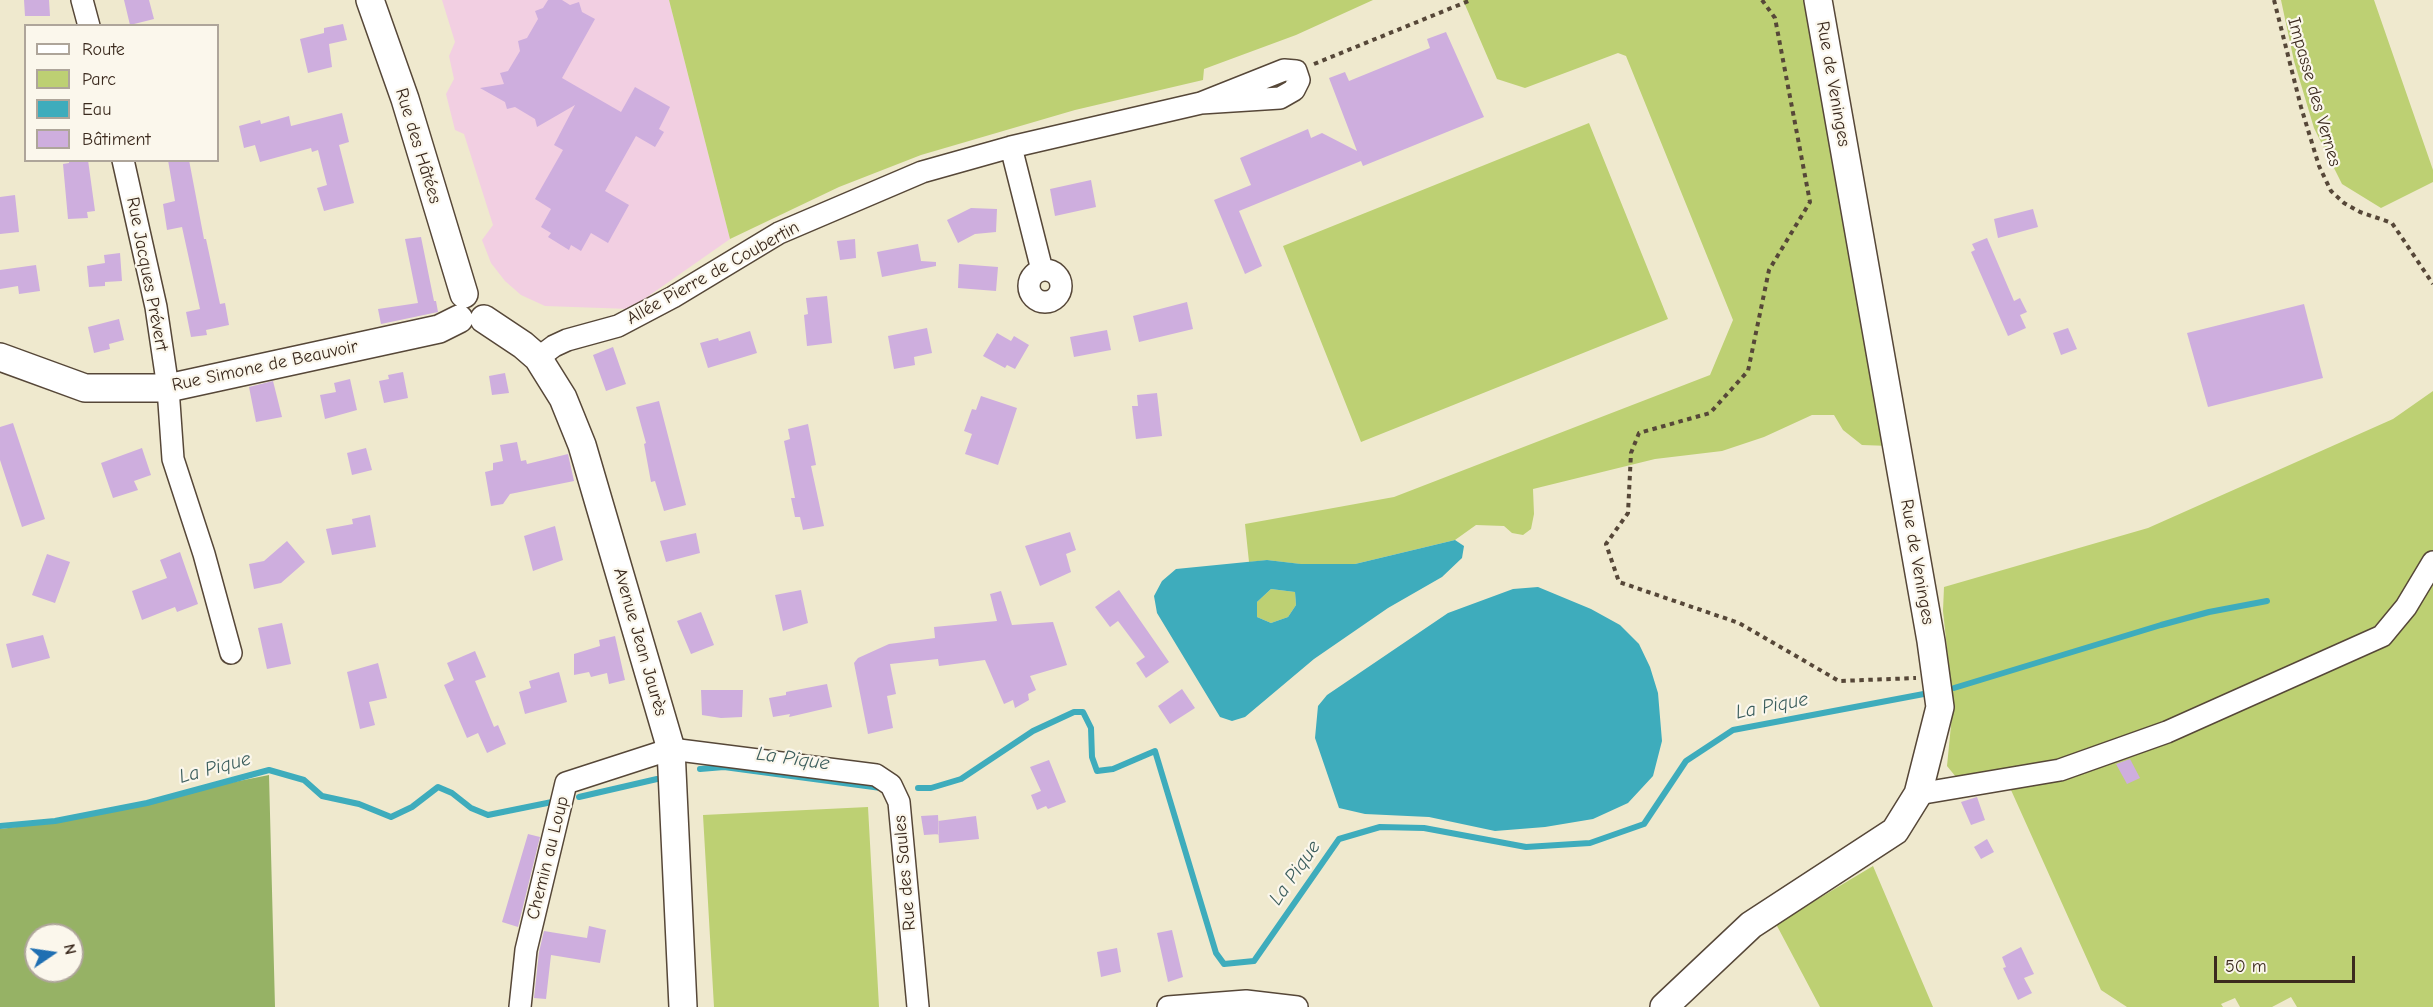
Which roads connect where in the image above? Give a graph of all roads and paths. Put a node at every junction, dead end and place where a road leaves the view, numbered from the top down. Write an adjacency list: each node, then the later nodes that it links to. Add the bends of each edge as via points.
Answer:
1 (82, 0): 7 (street)
2 (370, 0): 13 (street, Rue des Hâtées, via 405,99)
3 (1471, 0): 8 (path)
4 (1762, 0): 19 (path, via 1775,18 1810,202 1769,270 1748,371 1710,413 1639,434 1631,453 1628,513 1606,544 1619,582 1739,623 1839,681)
5 (1818, 0): 19 (street, Rue de Veninges)
6 (2274, 0): 12 (path, Impasse des Vernes, via 2301,107 2331,191 2360,212 2392,224)
7 (88, 24)
8 (1296, 70): 9 (street, Allée Pierre de Coubertin, via 1284,70 1201,103)
9 (1011, 147): 11 (street); 15 (street, Allée Pierre de Coubertin, via 922,172 779,233 618,326 567,340)
10 (123, 162): 16 (street, Rue Jacques Prévert, via 156,307)
11 (1042, 270)
12 (2433, 284)
13 (469, 311): 15 (street, Avenue Jean Jaurès); 16 (street, Rue Simone de Beauvoir, via 439,329)
14 (0, 357): 16 (street, Rue Simone de Beauvoir, via 85,388)
15 (538, 358): 20 (street, Avenue Jean Jaurès, via 563,398 582,446)
16 (168, 387): 18 (street, Rue Jacques Prévert, via 173,459)
17 (2433, 562): 21 (street, via 2406,607 2382,636 2167,732 2060,770)
18 (231, 653)
19 (1936, 678): 21 (street, Rue de Veninges, via 1940,706)
20 (671, 750): 22 (street, Chemin au Loup, via 566,783 526,950); 23 (street, Avenue Jean Jaurès); 24 (street, Rue des Saules, via 876,775 891,785 899,802)
21 (1918, 794): 27 (street, Rue de Veninges, via 1895,831 1750,925)
22 (520, 1007)
23 (683, 1007)
24 (918, 1007)
25 (1168, 1007): 26 (street, via 1246,1001)
26 (1297, 1007)
27 (1664, 1007)

